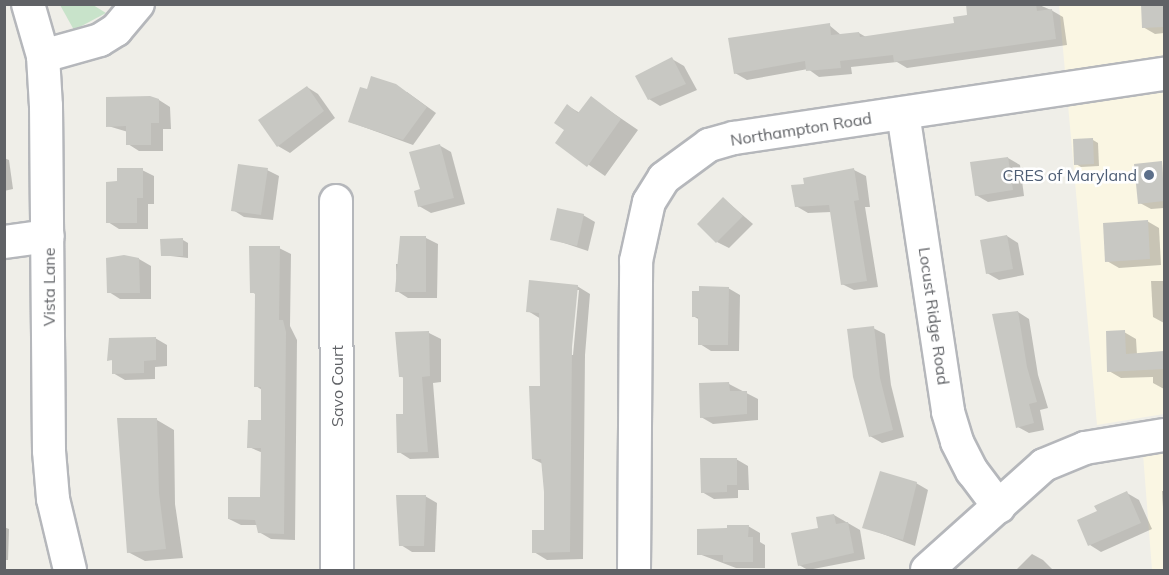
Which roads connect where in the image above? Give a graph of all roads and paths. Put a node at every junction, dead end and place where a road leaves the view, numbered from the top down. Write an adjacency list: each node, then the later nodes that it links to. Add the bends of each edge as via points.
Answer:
1 (28, 4): 3 (street, Vista Lane)
2 (138, 4): 3 (street, via 116,30 100,40)
3 (43, 56): 7 (street, Vista Lane)
4 (1164, 74): 5 (street, Northampton Road)
5 (903, 113): 10 (street, Locust Ridge Road, via 948,412 972,471); 13 (street, Northampton Road, via 709,145 664,178 649,202 636,261)
6 (336, 201): 12 (street, Savo Court)
7 (48, 236): 8 (street); 11 (street, Vista Lane, via 49,451 53,499)
8 (4, 242)
9 (1164, 435): 10 (street, via 1065,454 1028,478)
10 (999, 507): 14 (street)
11 (70, 570)
12 (337, 570)
13 (634, 570)
14 (927, 570)

